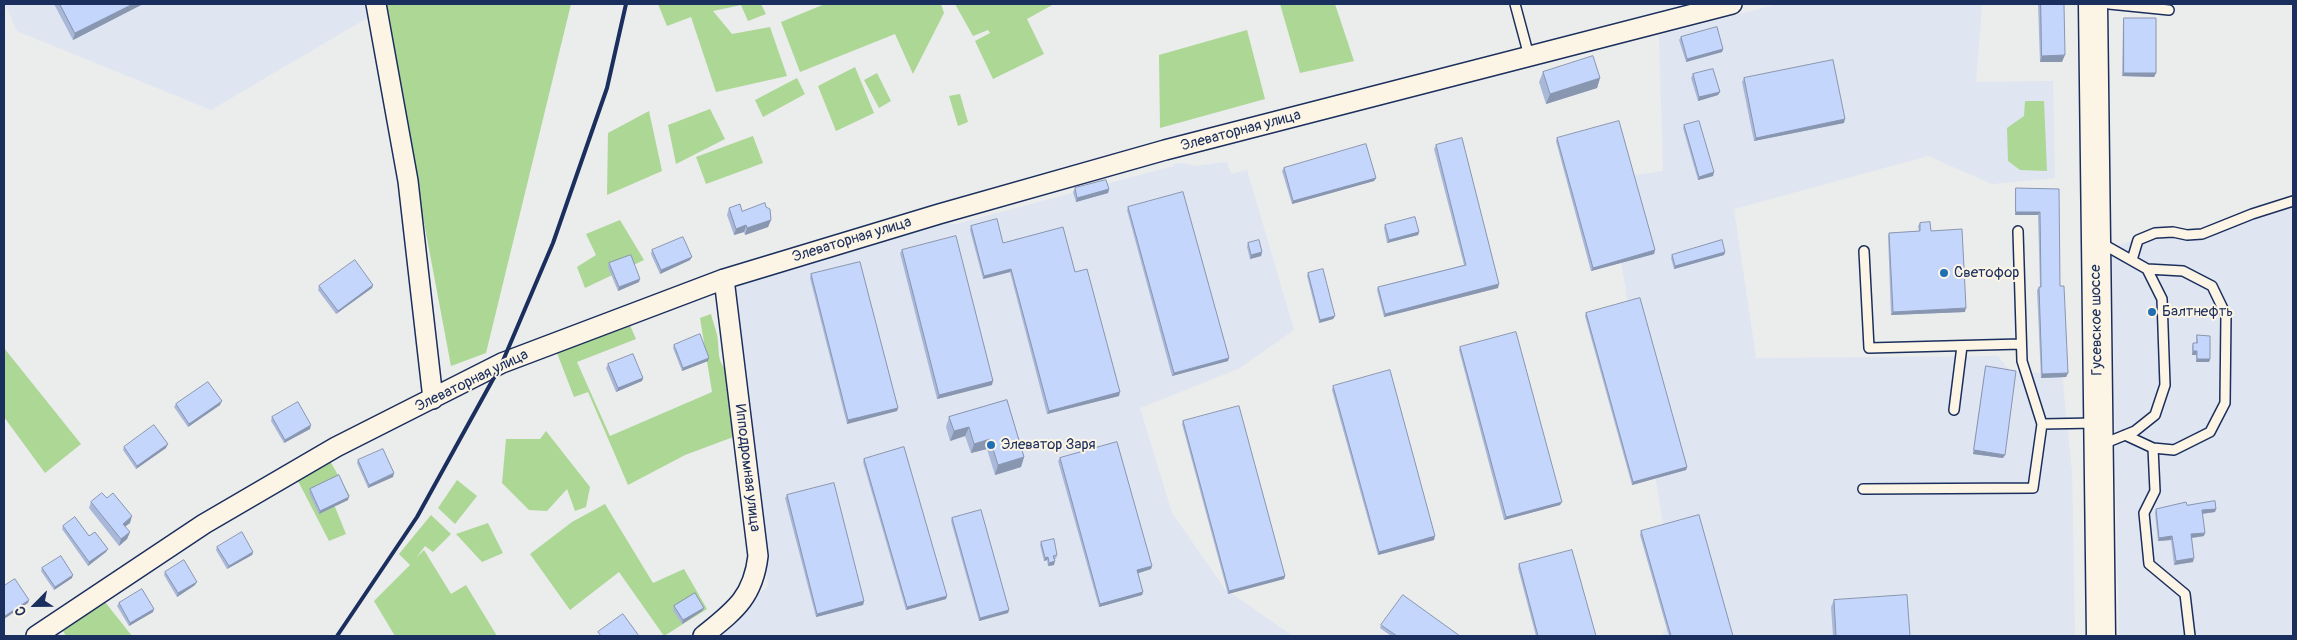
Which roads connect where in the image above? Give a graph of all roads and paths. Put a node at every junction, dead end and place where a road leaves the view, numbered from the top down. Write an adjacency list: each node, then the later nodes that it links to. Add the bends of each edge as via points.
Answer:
1 (376, 4): 17 (street, via 408,181)
2 (1516, 4): 7 (lane)
3 (1732, 4): 7 (street, Элеваторная улица)
4 (2093, 4): 10 (highway, Гусевское шоссе)
5 (2110, 4): 6 (lane)
6 (2169, 10)
7 (1529, 56): 14 (street, Элеваторная улица, via 1155,153)
8 (2293, 201): 12 (lane, via 2202,234 2155,233 2138,240)
9 (2018, 231): 15 (lane)
10 (2096, 240): 12 (lane); 20 (highway, Гусевское шоссе)
11 (1864, 252): 16 (lane, via 1869,348)
12 (2132, 260): 13 (lane)
13 (2147, 269): 21 (lane, via 2162,299 2165,385 2155,415); 22 (lane, via 2183,271 2212,286 2226,315 2225,403 2210,432 2174,450)
14 (724, 279): 17 (street, Элеваторная улица, via 502,363); 25 (street, Ипподромная улица, via 758,556 755,578 747,594)
15 (2021, 344): 16 (lane); 19 (lane, via 2022,361)
16 (1962, 346): 18 (lane)
17 (433, 399): 24 (street, Элеваторная улица, via 336,447 204,524)
18 (1954, 410)
19 (2042, 424): 20 (lane); 23 (lane, via 2033,488)
20 (2098, 435): 21 (lane); 26 (highway, Гусевское шоссе)
21 (2125, 435): 22 (lane)
22 (2153, 448): 27 (lane, via 2154,491 2144,513 2149,564 2185,594)
23 (1863, 489)
24 (36, 636)
25 (704, 636)
26 (2101, 636)
27 (2190, 636)

